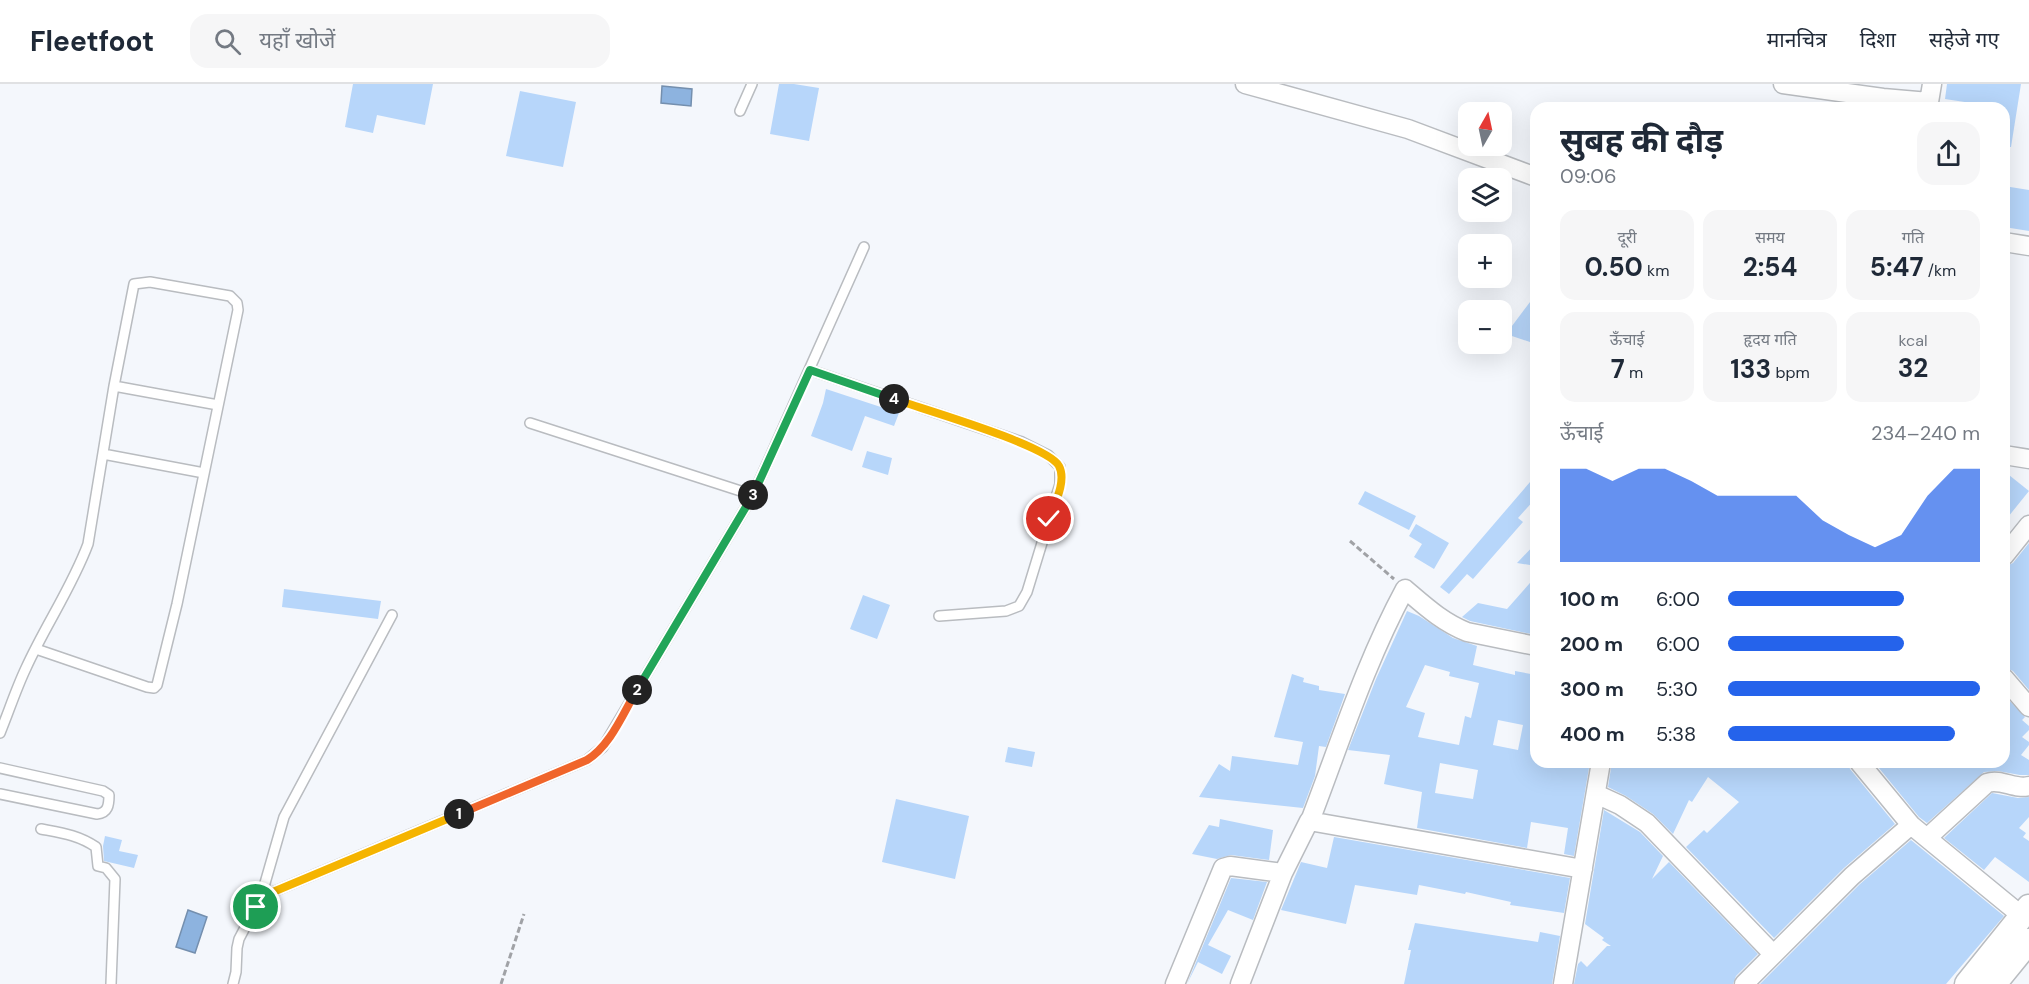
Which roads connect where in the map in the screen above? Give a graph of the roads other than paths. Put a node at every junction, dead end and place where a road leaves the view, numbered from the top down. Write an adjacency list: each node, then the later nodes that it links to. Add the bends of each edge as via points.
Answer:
1 (752, 84): 5 (lane)
2 (1245, 84): 6 (street, via 1408,129)
3 (1783, 84): 4 (street, via 1883,98)
4 (1930, 98)
5 (740, 111)
6 (1530, 175)
7 (2010, 243): 8 (street)
8 (2029, 246)
9 (864, 247): 10 (lane)
10 (810, 370): 18 (lane); 22 (lane, via 1022,442 1048,455 1060,467 1060,484 1027,592 1019,606 1006,611)
11 (114, 386): 12 (lane); 12 (lane, via 134,284 150,282 226,295 234,298 238,310); 14 (lane)
12 (218, 405): 17 (lane)
13 (530, 423): 18 (lane)
14 (103, 454): 17 (lane); 24 (lane, via 88,544)
15 (2010, 456): 16 (street)
16 (2029, 459)
17 (204, 473): 24 (lane, via 157,685 147,687)
18 (753, 495): 40 (lane, via 595,756)
19 (2029, 525): 20 (street)
20 (2010, 549)
21 (393, 615): 40 (lane, via 285,817)
22 (939, 616)
23 (1530, 645): 34 (street, via 1456,628 1405,589 1382,631)
24 (36, 650): 27 (lane)
25 (2010, 685): 26 (street)
26 (2029, 707)
27 (0, 732)
28 (0, 768): 32 (lane, via 103,791 109,795 109,801 107,810 97,814)
29 (1600, 768): 33 (street)
30 (1864, 768): 35 (street)
31 (2029, 786): 37 (street, via 1989,782)
32 (0, 794)
33 (1596, 794): 38 (street); 43 (street, via 1647,823)
34 (1310, 820): 38 (street); 39 (street)
35 (1911, 825): 37 (street); 43 (street, via 1852,876)
36 (41, 829): 44 (lane, via 83,838 96,847 98,866 106,868 115,879)
37 (1927, 838): 41 (street)
38 (1583, 869): 48 (street)
39 (1283, 873): 46 (street, via 1223,868); 47 (street)
40 (261, 897): 45 (lane, via 239,939)
41 (2025, 911): 50 (main road)
42 (2029, 941): 51 (main road)
43 (1773, 954): 49 (street)
44 (111, 984)
45 (233, 984)
46 (1175, 984)
47 (1240, 984)
48 (1563, 984)
49 (1744, 984)
50 (1967, 984)
51 (1994, 984)

